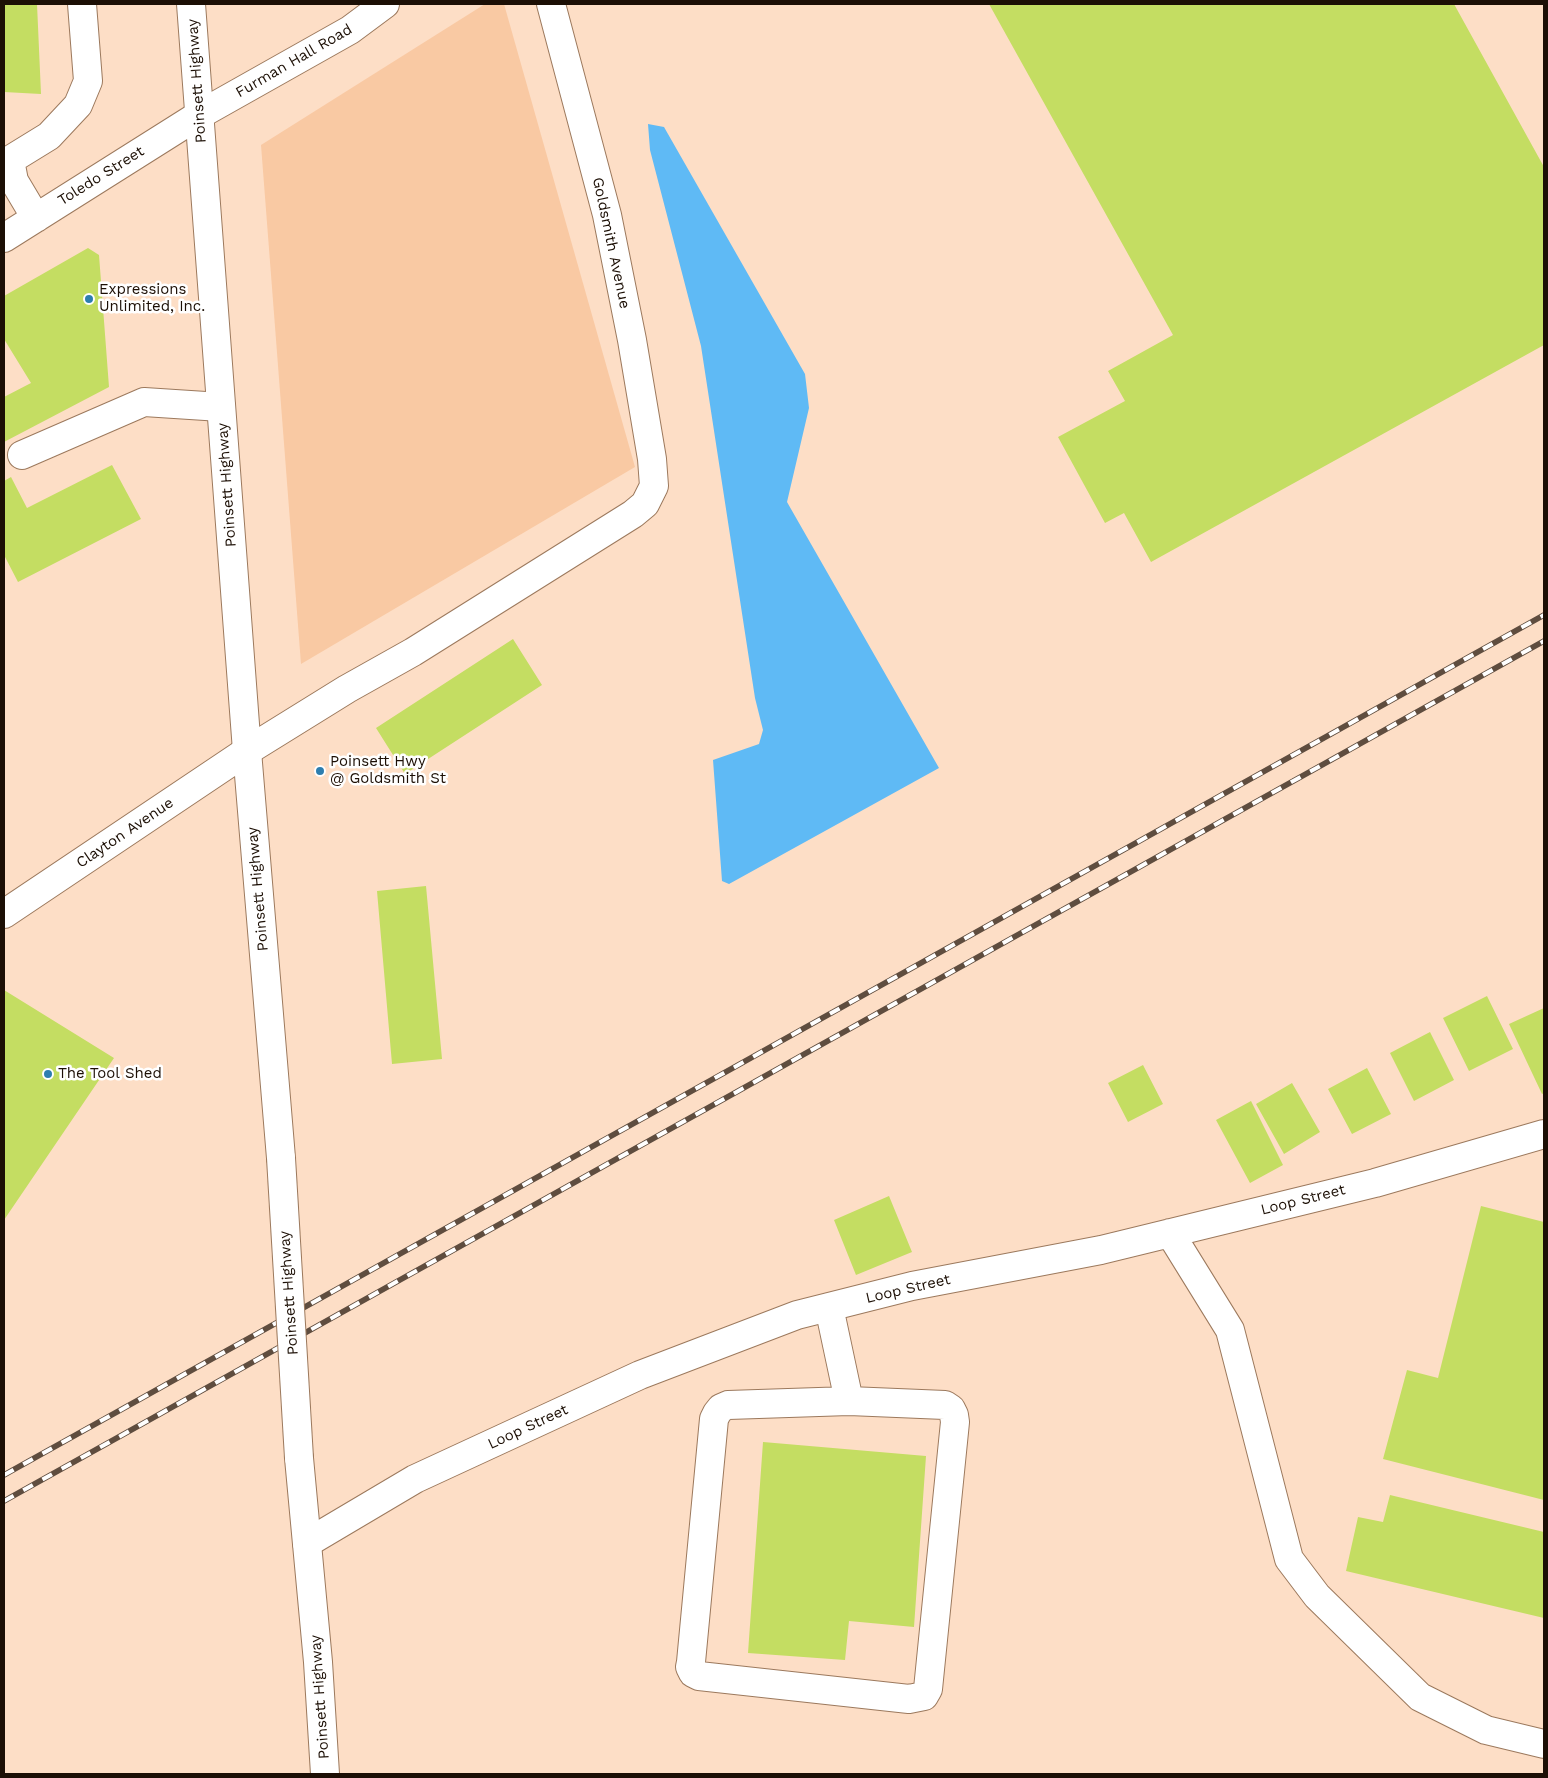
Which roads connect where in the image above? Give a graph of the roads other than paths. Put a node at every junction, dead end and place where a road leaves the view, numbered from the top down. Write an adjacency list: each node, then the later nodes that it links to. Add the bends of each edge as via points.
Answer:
1 (82, 4): 6 (main road, via 88,81 78,104 48,136 10,160 14,181)
2 (191, 4): 5 (main road, Poinsett Highway)
3 (386, 4): 5 (main road, Furman Hall Road, via 350,30)
4 (551, 4): 10 (main road, Goldsmith Avenue, via 607,215 632,340)
5 (199, 115): 6 (main road, Toledo Street); 8 (main road, Poinsett Highway)
6 (36, 218): 7 (main road, Toledo Street)
7 (4, 238)
8 (221, 407): 9 (main road, via 144,402); 11 (main road, Poinsett Highway)
9 (22, 455)
10 (654, 486): 11 (main road, Clayton Avenue, via 645,504 633,514)
11 (247, 751): 12 (main road, Clayton Avenue); 17 (main road, Poinsett Highway, bridge)
12 (4, 914)
13 (1544, 1134): 14 (main road, Loop Street, via 1375,1183)
14 (1170, 1232): 15 (main road, Loop Street, via 1101,1250 912,1286); 18 (main road, via 1230,1330 1289,1559 1317,1596 1420,1697 1486,1730)
15 (828, 1308): 16 (main road); 17 (main road, Loop Street, via 797,1315 640,1375 415,1479)
16 (849, 1400): 16 (main road, via 945,1405 954,1415 928,1689 924,1696 909,1699 699,1676 690,1668 717,1413 728,1405)
17 (307, 1543): 19 (main road, Poinsett Highway)
18 (1544, 1744)
19 (325, 1774)

